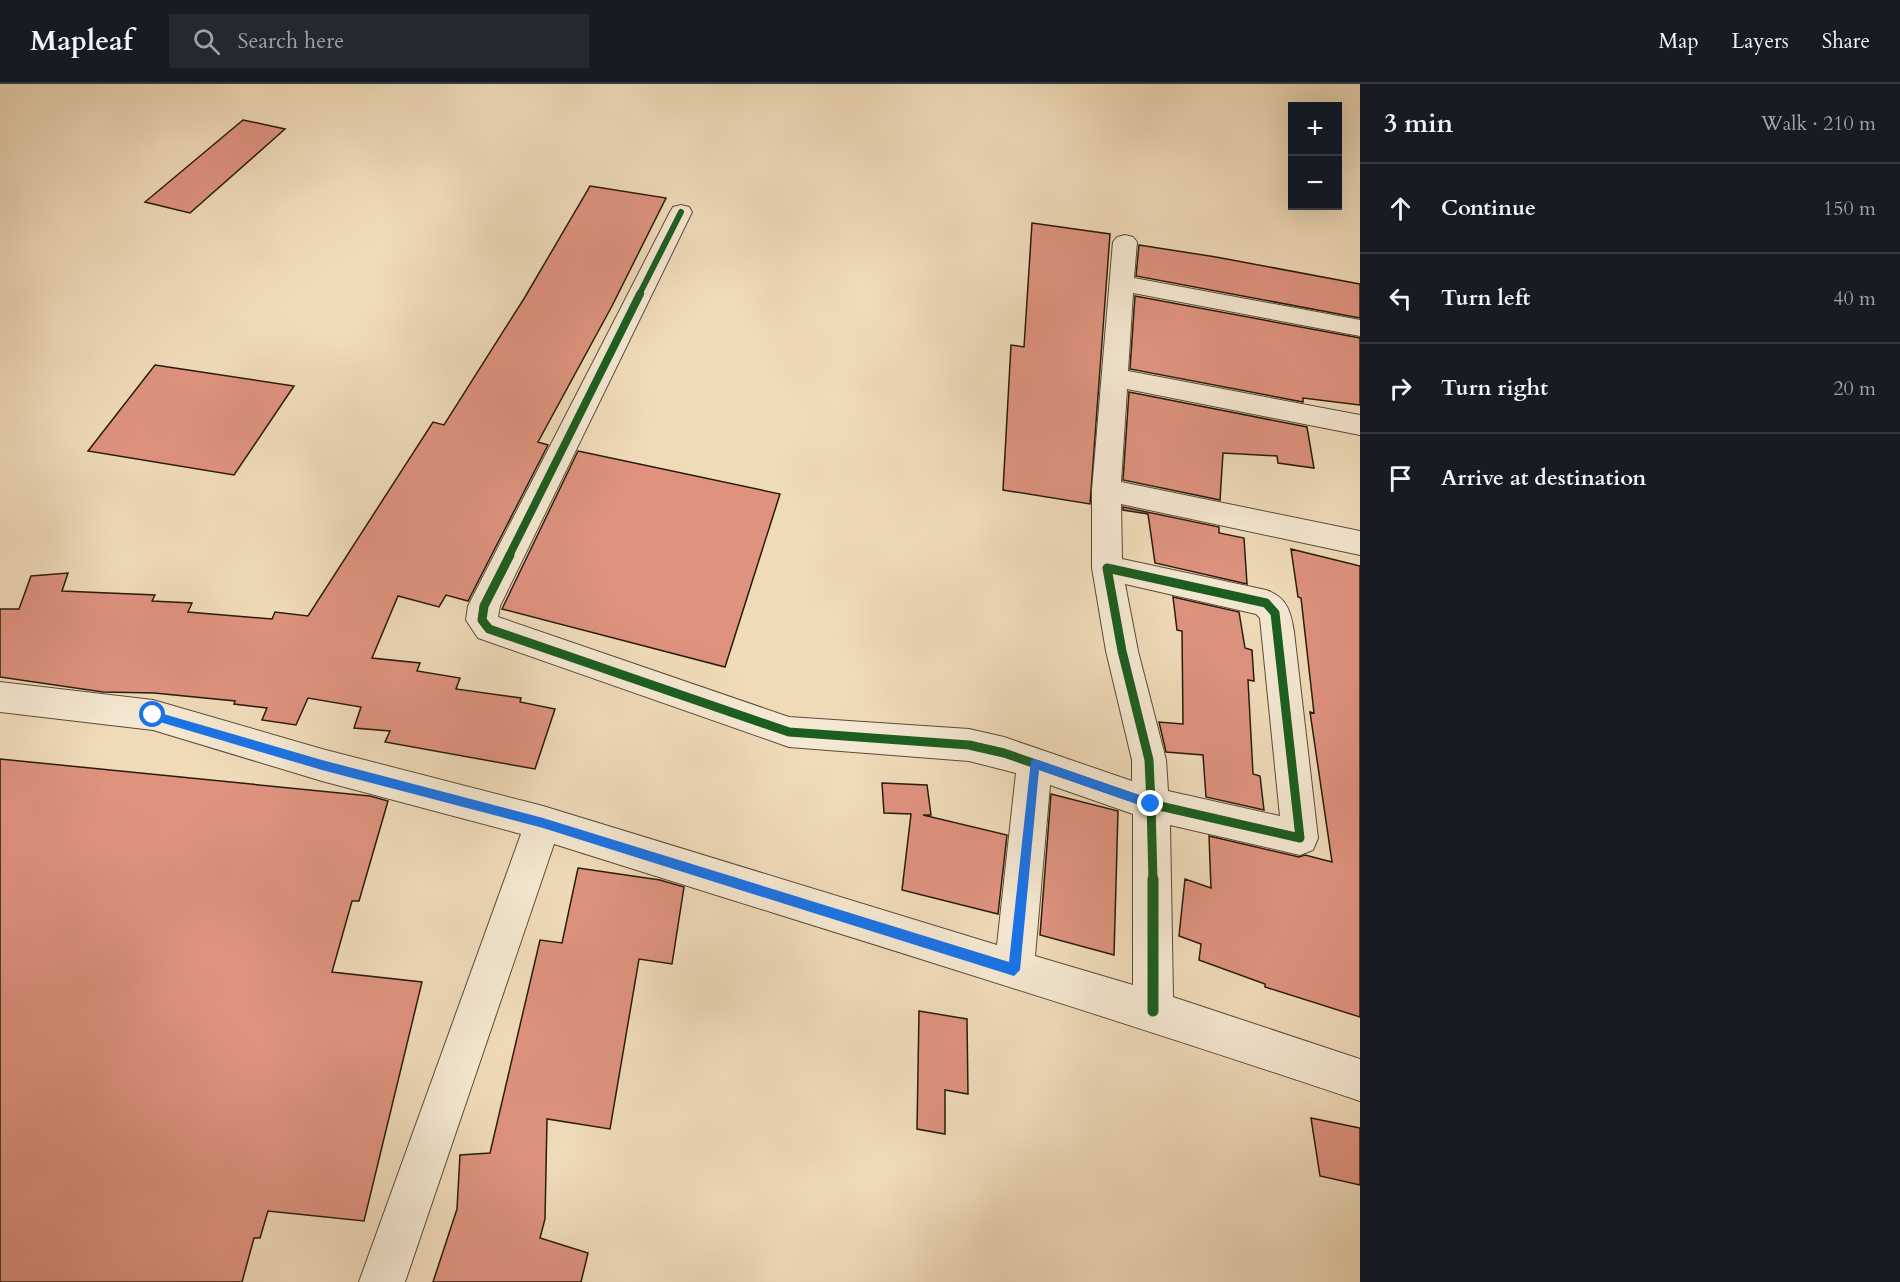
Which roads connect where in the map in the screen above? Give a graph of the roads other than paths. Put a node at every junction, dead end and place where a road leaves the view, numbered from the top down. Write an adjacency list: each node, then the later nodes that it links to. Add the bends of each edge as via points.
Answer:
1 (681, 212): 11 (street, via 484,606 482,620 489,629 789,732 969,745)
2 (1125, 242): 3 (street)
3 (1121, 283): 4 (street); 5 (street)
4 (1360, 328)
5 (1114, 377): 6 (street); 7 (street)
6 (1360, 425)
7 (1106, 490): 8 (street); 9 (street)
8 (1360, 543)
9 (1107, 568): 12 (street, via 1122,651 1149,760); 12 (street, via 1266,603 1275,613 1300,838)
10 (0, 697): 13 (street, via 153,715 322,765)
11 (1035, 764): 12 (street); 14 (street)
12 (1151, 804): 15 (street)
13 (543, 823): 14 (street); 17 (street)
14 (1014, 970): 15 (street)
15 (1153, 1011): 16 (street)
16 (1360, 1080)
17 (382, 1282)

